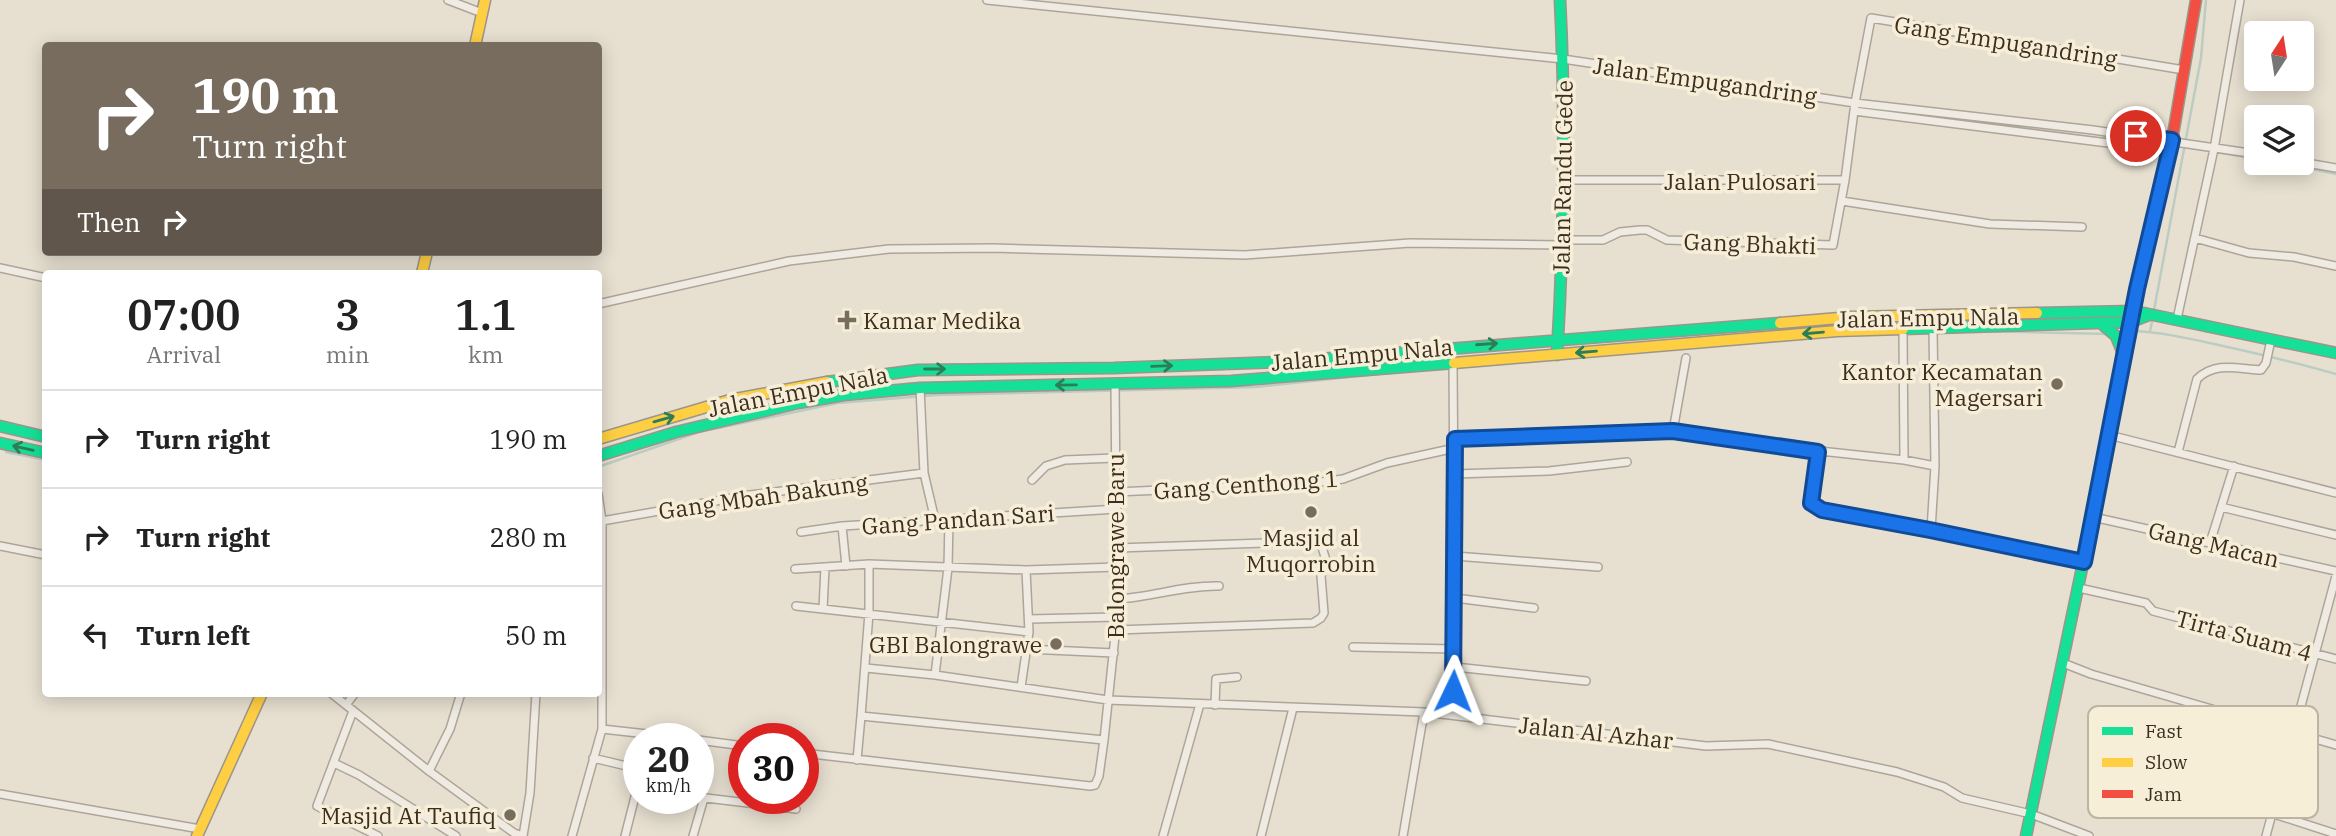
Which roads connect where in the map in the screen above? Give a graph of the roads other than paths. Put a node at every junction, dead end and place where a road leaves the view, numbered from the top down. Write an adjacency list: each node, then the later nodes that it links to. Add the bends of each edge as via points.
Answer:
1 (448, 0): 7 (street)
2 (485, 0): 7 (main road)
3 (987, 0): 9 (street, Jalan Empugandring)
4 (1560, 0): 9 (main road, Jalan Randu Gede)
5 (2196, 0): 10 (main road)
6 (2241, 0): 13 (street)
7 (482, 13): 8 (main road)
8 (476, 42)
9 (1563, 64): 11 (street, Jalan Empugandring); 17 (main road, Jalan Randu Gede)
10 (2185, 70): 11 (street, Gang Empugandring, via 1871,18); 12 (main road)
11 (1854, 108): 12 (street, Jalan Empugandring); 18 (street, Jalan Pulosari)
12 (2180, 141): 13 (street); 27 (main road)
13 (2214, 150): 14 (street); 21 (street)
14 (2244, 153)
15 (2314, 164): 16 (street)
16 (2336, 168)
17 (1563, 180): 18 (street, Jalan Pulosari); 22 (main road, Jalan Randu Gede)
18 (1845, 180): 19 (street, Gang Bhakti)
19 (1842, 201): 20 (street, via 1990,224); 22 (street, Gang Bhakti, via 1833,245 1667,240 1644,230 1603,240)
20 (2082, 227)
21 (2195, 238): 23 (street, via 2249,253); 31 (street)
22 (1564, 242): 26 (street, via 1410,243 1245,256 889,249 778,263); 38 (main road, Jalan Randu Gede)
23 (2336, 265)
24 (0, 268): 25 (street)
25 (42, 277)
26 (602, 303)
27 (2134, 310): 28 (main road, Jalan Empu Nala); 29 (main road, Jalan Empu Nala); 33 (main road)
28 (2152, 315): 31 (main road); 33 (main road, Jalan Empu Nala)
29 (1859, 317): 30 (main road, Jalan Empu Nala); 36 (main road)
30 (1836, 318): 35 (main road); 38 (main road, Jalan Empu Nala)
31 (2177, 318): 39 (main road)
32 (2104, 325): 33 (main road, Jalan Empu Nala); 37 (main road, Jalan Empu Nala); 42 (main road, via 2116,336)
33 (2129, 329): 42 (main road)
34 (1903, 330): 36 (main road, Jalan Empu Nala); 37 (main road, Jalan Empu Nala); 61 (street)
35 (1837, 331): 36 (main road, Jalan Empu Nala); 41 (main road, Jalan Empu Nala, one-way to 41)
36 (1860, 331)
37 (1933, 334): 63 (street)
38 (1558, 338): 41 (main road, Jalan Randu Gede); 48 (main road, Jalan Empu Nala, one-way to 38, via 730,400 918,370 1231,364)
39 (2271, 340): 40 (main road); 58 (street, via 2261,370 2225,366 2200,376)
40 (2336, 353)
41 (1557, 355): 44 (main road, Jalan Empu Nala)
42 (2124, 356): 51 (main road)
43 (1686, 358): 49 (street)
44 (1453, 367): 45 (main road, Jalan Empu Nala); 55 (street)
45 (1115, 389): 46 (main road, Jalan Empu Nala, one-way to 46); 60 (street, Balongrawe Baru)
46 (921, 393): 53 (main road, Jalan Empu Nala, via 844,395); 65 (street)
47 (0, 426): 50 (main road)
48 (633, 428): 52 (main road, Jalan Empu Nala); 53 (main road)
49 (1673, 431): 55 (street, Gang Centhong 1); 57 (street, Gang Centhong 1)
50 (42, 434)
51 (2109, 435): 58 (street); 72 (main road)
52 (602, 438)
53 (638, 442): 59 (main road, Jalan Empu Nala)
54 (0, 443): 56 (main road, one-way to 54)
55 (1455, 444): 66 (street); 68 (street, Gang Centhong 1, via 1343,479)
56 (42, 452)
57 (1818, 452): 61 (street, Gang Centhong 1); 77 (street, via 1811,503 1822,510)
58 (2178, 453): 64 (street)
59 (602, 455)
60 (1115, 458): 67 (street, via 1065,460 1046,466); 68 (street, Balongrawe Baru)
61 (1904, 460): 63 (street, Gang Centhong 1)
62 (1627, 462): 66 (street, via 1549,471)
63 (1935, 466): 77 (street)
64 (2234, 466): 69 (street); 70 (street)
65 (925, 473): 73 (street); 75 (street, Gang Mbah Bakung, via 750,495)
66 (1454, 474): 84 (street)
67 (1032, 480)
68 (1116, 492): 71 (street, Balongrawe Baru)
69 (2336, 493)
70 (2221, 507): 79 (street); 80 (street)
71 (1117, 509): 74 (street, Gang Pandan Sari); 82 (street, Balongrawe Baru)
72 (2093, 517): 80 (street, Gang Macan); 85 (main road)
73 (935, 520): 74 (street, Gang Pandan Sari); 76 (street, Gang Pandan Sari)
74 (949, 520): 91 (street)
75 (602, 521)
76 (842, 526): 78 (street, Gang Pandan Sari); 87 (street)
77 (1930, 530): 85 (street)
78 (801, 533)
79 (2336, 534)
80 (2210, 543): 94 (street, Gang Macan)
81 (0, 546): 83 (street)
82 (1117, 548): 89 (street, Balongrawe Baru); 106 (street, via 1319,540 1325,557 1321,576 1324,613 1307,625)
83 (42, 554)
84 (1455, 556): 88 (street); 97 (street)
85 (2084, 562): 96 (main road)
86 (869, 564): 87 (street); 91 (street); 102 (street)
87 (846, 566): 90 (street)
88 (1598, 566)
89 (1117, 567): 93 (street); 98 (street, Balongrawe Baru)
90 (825, 568): 92 (street); 101 (street)
91 (948, 568): 93 (street); 105 (street)
92 (796, 569)
93 (1026, 570): 104 (street)
94 (2336, 574): 112 (street)
95 (1219, 586): 98 (street)
96 (2079, 588): 112 (street, Tirta Suam 4); 114 (main road)
97 (1455, 598): 100 (street); 110 (street)
98 (1118, 599): 103 (street, Balongrawe Baru)
99 (796, 606): 101 (street)
100 (1534, 608)
101 (823, 609): 102 (street)
102 (869, 612): 105 (street); 116 (street)
103 (1117, 617): 104 (street); 106 (street, Balongrawe Baru)
104 (1029, 619): 107 (street)
105 (943, 621): 107 (street); 117 (street)
106 (1116, 631): 111 (street, Balongrawe Baru)
107 (1029, 632): 109 (street)
108 (1353, 647): 110 (street)
109 (1027, 649): 111 (street); 120 (street)
110 (1455, 649): 115 (street)
111 (1114, 653): 127 (street, Balongrawe Baru)
112 (2317, 653): 113 (street, Tirta Suam 4); 132 (street)
113 (2336, 659)
114 (2063, 663): 131 (street); 152 (main road)
115 (1455, 667): 119 (street); 136 (street)
116 (866, 668): 117 (street, Jalan Al Azhar); 137 (street)
117 (935, 675): 120 (street, Jalan Al Azhar)
118 (1237, 677): 130 (street, via 1216,679)
119 (1586, 681)
120 (1021, 687): 127 (street, Jalan Al Azhar)
121 (260, 697): 155 (main road)
122 (338, 697): 129 (street)
123 (352, 697): 129 (street)
124 (457, 697): 148 (street, via 450,729)
125 (536, 697): 159 (street)
126 (602, 697): 138 (street)
127 (1108, 700): 128 (street, Jalan Al Azhar); 140 (street, Balongrawe Baru)
128 (1200, 704): 130 (street, Jalan Al Azhar); 163 (street)
129 (346, 705): 134 (street)
130 (1215, 705): 133 (street, Jalan Al Azhar)
131 (2201, 706)
132 (2302, 706)
133 (1293, 708): 135 (street, Jalan Al Azhar); 164 (street)
134 (353, 711): 146 (street); 148 (street)
135 (1424, 712): 136 (street, Jalan Al Azhar); 165 (street)
136 (1452, 715): 152 (street, Jalan Al Azhar, via 1706,746 1768,744 1874,766 1944,787 1962,798)
137 (861, 716): 140 (street); 145 (street)
138 (602, 729): 139 (street); 144 (street)
139 (623, 731)
140 (1104, 740): 145 (street, Balongrawe Baru, via 1099,776 1090,786)
141 (2318, 740): 142 (street)
142 (2336, 745)
143 (819, 755): 145 (street)
144 (593, 758): 147 (street); 160 (street)
145 (857, 760)
146 (334, 763): 157 (street, via 317,806); 158 (street)
147 (623, 765)
148 (429, 771): 159 (street)
149 (0, 794): 155 (street)
150 (631, 814): 161 (street)
151 (698, 814): 162 (street)
152 (2031, 814): 166 (main road); 167 (street, Jalan Al Azhar)
153 (2271, 818): 168 (street)
154 (2287, 818): 156 (street)
155 (199, 832)
156 (2336, 834)
157 (378, 836)
158 (456, 836)
159 (523, 836)
160 (572, 836)
161 (625, 836)
162 (693, 836)
163 (1163, 836)
164 (1261, 836)
165 (1404, 836)
166 (2026, 836)
167 (2089, 836)
168 (2266, 836)

